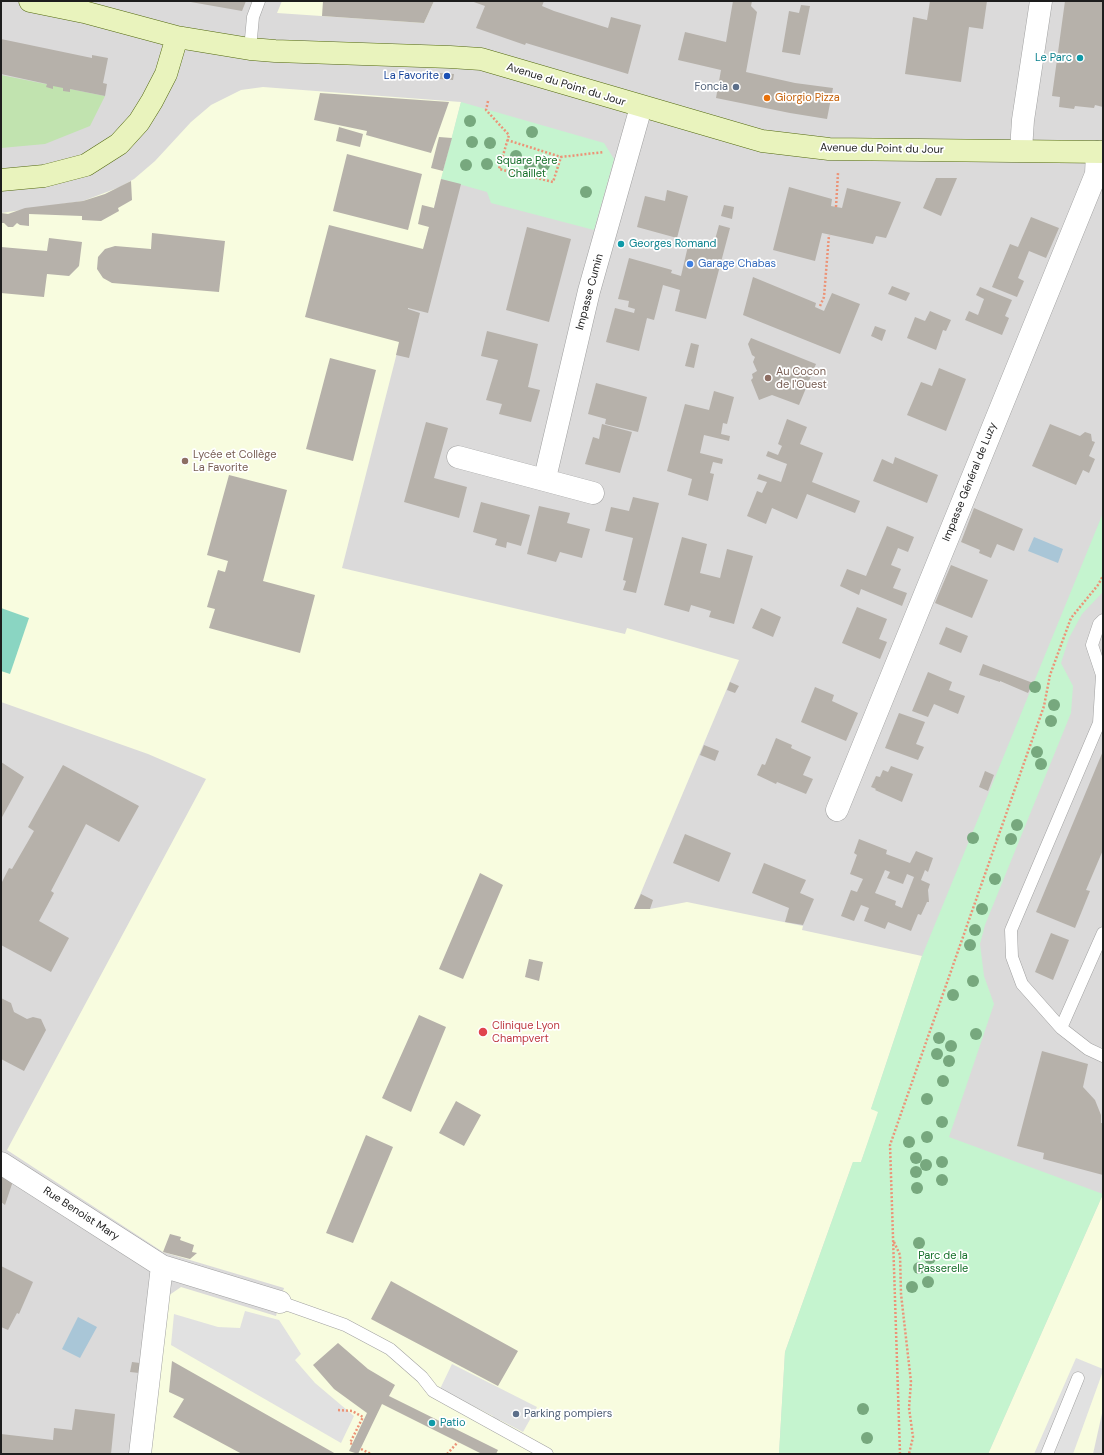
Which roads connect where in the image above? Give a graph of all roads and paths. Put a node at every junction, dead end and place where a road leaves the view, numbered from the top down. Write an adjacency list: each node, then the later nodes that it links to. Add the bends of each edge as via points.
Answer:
1 (30, 1): 4 (main road, Avenue du Point du Jour, via 84,12)
2 (259, 1): 5 (lane, via 253,17)
3 (1041, 1): 10 (street, via 1023,120)
4 (177, 37): 5 (main road, Avenue du Point du Jour); 14 (main road, via 166,74 152,101 139,122 119,144 86,165 44,176)
5 (250, 49): 7 (main road, Avenue du Point du Jour, via 481,59)
6 (488, 101): 8 (path, via 486,110 509,135)
7 (641, 107): 10 (main road, Avenue du Point du Jour, via 762,142 829,149); 19 (street, Impasse Cumin, via 589,291)
8 (508, 140): 12 (path); 12 (path, via 499,169 553,182)
9 (610, 150): 12 (path)
10 (1021, 150): 11 (main road, Avenue du Point du Jour)
11 (1100, 152): 23 (street, Impasse Général de Luzy, via 1096,174)
12 (561, 157)
13 (838, 173): 15 (path)
14 (1, 180)
15 (836, 207)
16 (829, 235): 17 (path, via 824,297)
17 (820, 306)
18 (458, 457): 19 (street)
19 (545, 478): 20 (street)
20 (593, 493)
21 (1103, 576): 28 (path, via 1071,618 1050,674 1044,706 890,1146)
22 (1103, 620): 25 (lane, via 1099,624 1092,645 1102,675 1099,723 1011,930 1012,957 1022,984)
23 (836, 810)
24 (1103, 933): 25 (lane)
25 (1060, 1028): 26 (lane, via 1088,1049)
26 (1103, 1056)
27 (1, 1163): 29 (street, Rue Benoist Mary)
28 (894, 1242): 40 (path); 41 (path, via 900,1255 901,1294 911,1382 909,1408 913,1437)
29 (162, 1266): 30 (street, Rue Benoist Mary); 36 (street)
30 (280, 1302): 39 (lane, via 345,1325 390,1349 422,1377 433,1391)
31 (1078, 1378): 42 (lane)
32 (338, 1410): 34 (path, via 352,1411 363,1417 350,1443)
33 (458, 1442): 38 (path)
34 (352, 1444)
35 (361, 1449): 37 (path)
36 (140, 1454)
37 (372, 1454)
38 (447, 1454)
39 (547, 1454)
40 (900, 1454)
41 (909, 1454)
42 (1047, 1454)

